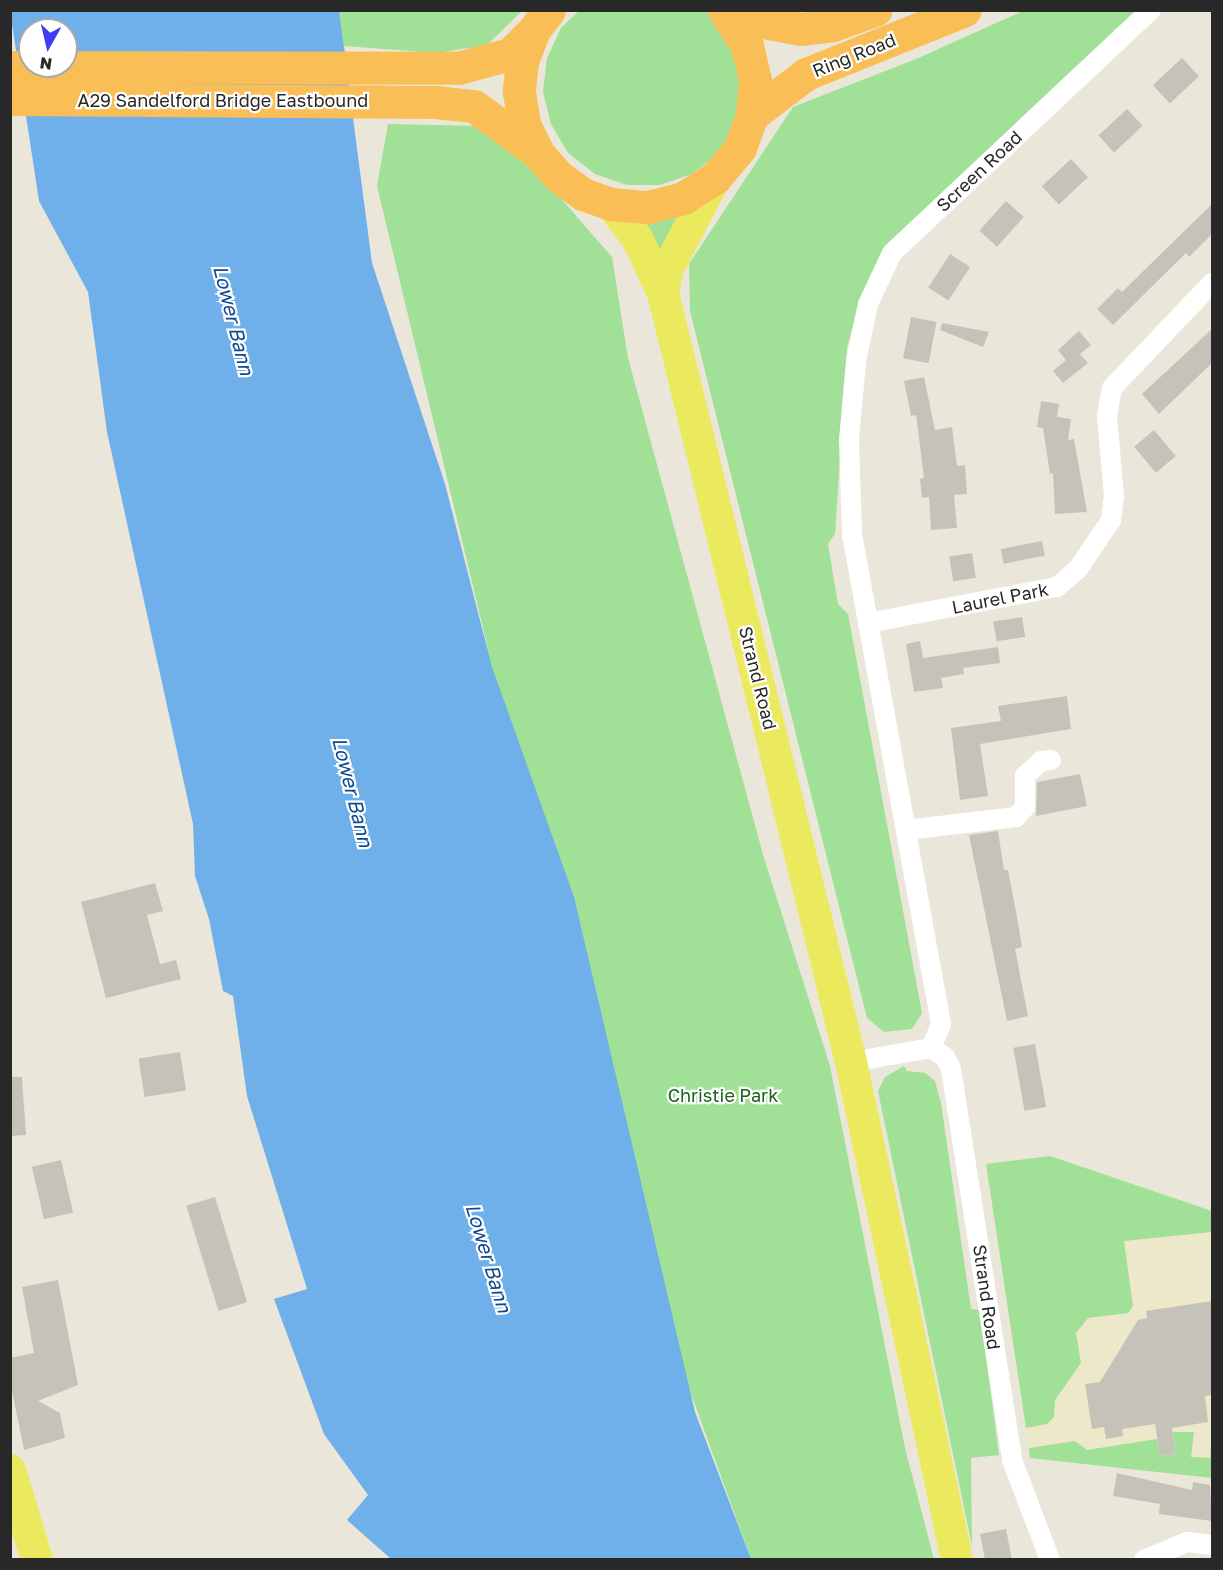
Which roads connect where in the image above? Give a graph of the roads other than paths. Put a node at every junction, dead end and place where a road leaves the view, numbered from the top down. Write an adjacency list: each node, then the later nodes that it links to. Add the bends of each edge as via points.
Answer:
1 (875, 10): 4 (highway, Ring Road, via 833,25 801,29)
2 (965, 10): 8 (highway, Ring Road, via 806,74)
3 (1151, 10): 14 (street, Screen Road, via 892,253 868,304 856,361 849,440 852,524)
4 (727, 13): 8 (highway, via 747,46 755,80)
5 (545, 16): 6 (highway, via 510,54 474,65 436,69); 9 (highway, via 522,60 519,92 524,124)
6 (10, 67)
7 (10, 99): 9 (highway, A29 Sandelford Bridge Eastbound, via 435,102 474,106)
8 (752, 115): 10 (highway, via 740,148)
9 (538, 153): 11 (highway, via 558,176 582,194)
10 (715, 178): 11 (highway, via 684,198 648,207); 13 (main road, Strand Road, via 668,268)
11 (611, 204): 13 (main road, Strand Road, via 637,238)
12 (1212, 283): 14 (street, Laurel Park, via 1112,388 1107,416 1114,496 1111,520 1078,569 1057,588)
13 (663, 294): 18 (main road, Strand Road)
14 (868, 623): 16 (street)
15 (1051, 759): 16 (street, via 1041,761 1025,776 1024,807 1016,817)
16 (906, 830): 17 (street, via 941,1024)
17 (931, 1047): 18 (street); 21 (street, Strand Road, via 945,1057 951,1069 1012,1460)
18 (851, 1062): 23 (main road, Strand Road)
19 (10, 1470): 22 (main road)
20 (1212, 1545): 24 (street, via 1187,1542)
21 (1048, 1555)
22 (37, 1560)
23 (957, 1560)
24 (1144, 1560)

